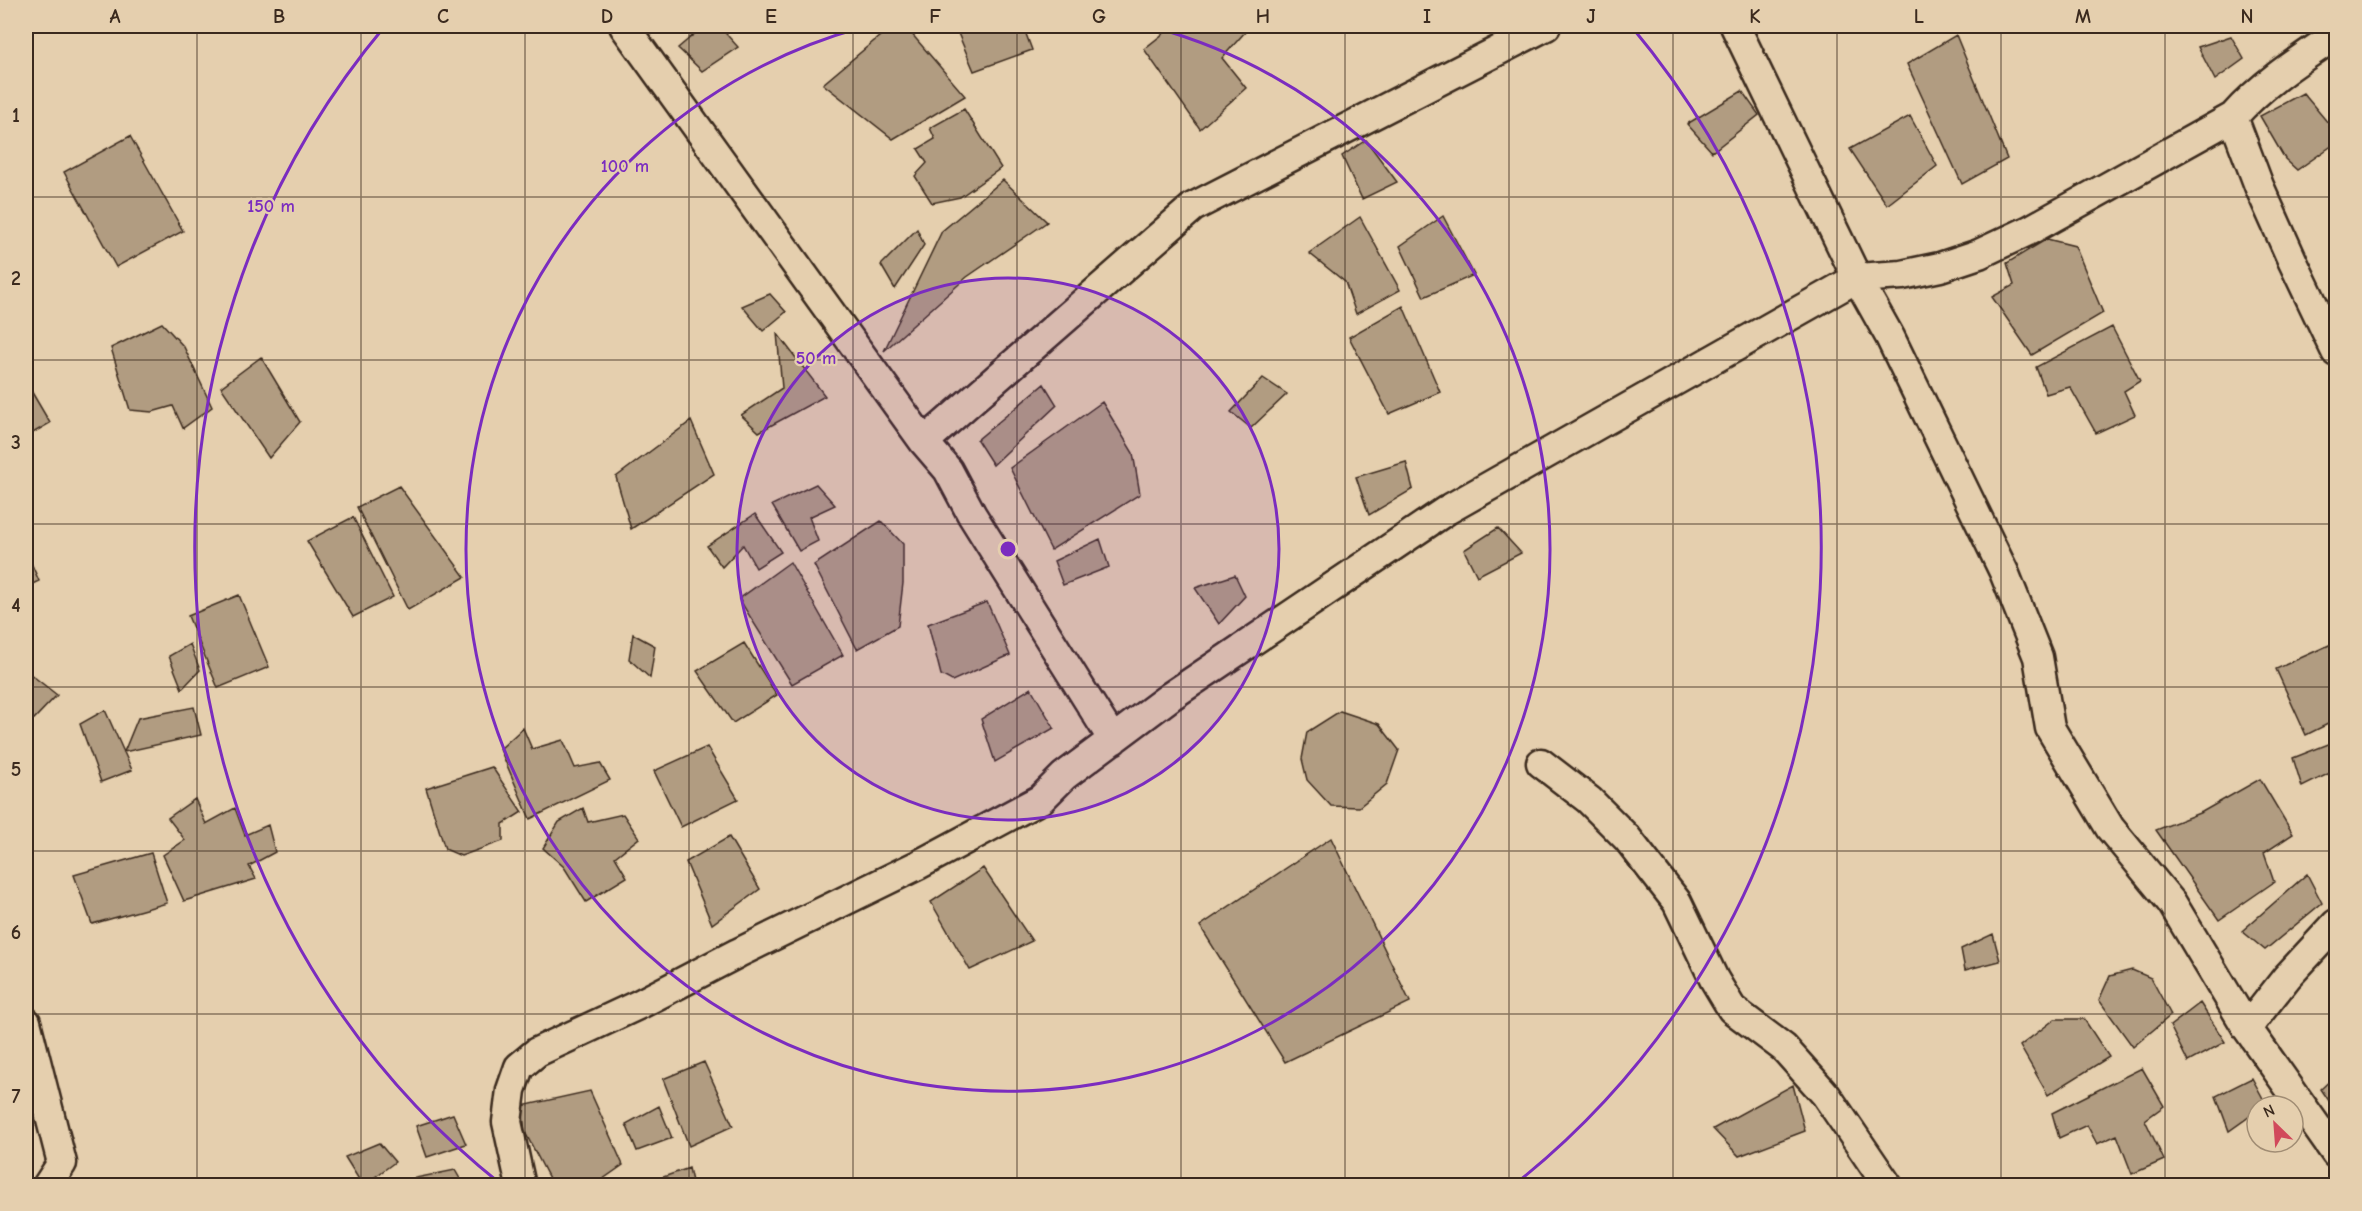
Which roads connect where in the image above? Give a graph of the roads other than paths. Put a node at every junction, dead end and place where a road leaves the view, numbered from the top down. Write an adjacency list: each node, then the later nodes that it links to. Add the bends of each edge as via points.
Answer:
1 (624, 26): 8 (street)
2 (1546, 26): 8 (street, via 1193,207)
3 (1735, 26): 6 (street)
4 (2337, 35): 5 (street, via 2253,94)
5 (2233, 117): 6 (street, via 2030,230 1979,254 1902,275); 7 (street, via 2264,197)
6 (1857, 278): 9 (street, via 1447,510 1171,696); 13 (street, via 1890,337 2004,572 2038,657 2050,728 2110,828 2172,903)
7 (2337, 352)
8 (924, 442): 9 (street, via 948,470)
9 (1113, 740): 16 (street, via 1025,808 640,1004 537,1052 519,1067 507,1122)
10 (1541, 763): 17 (street, via 1589,800 1635,847 1677,903 1732,1008 1784,1047 1826,1095)
11 (2337, 924): 13 (street, via 2287,977)
12 (26, 1022): 15 (street, via 62,1163)
13 (2247, 1028): 14 (street)
14 (2337, 1154)
15 (47, 1185)
16 (521, 1185)
17 (1888, 1185)

